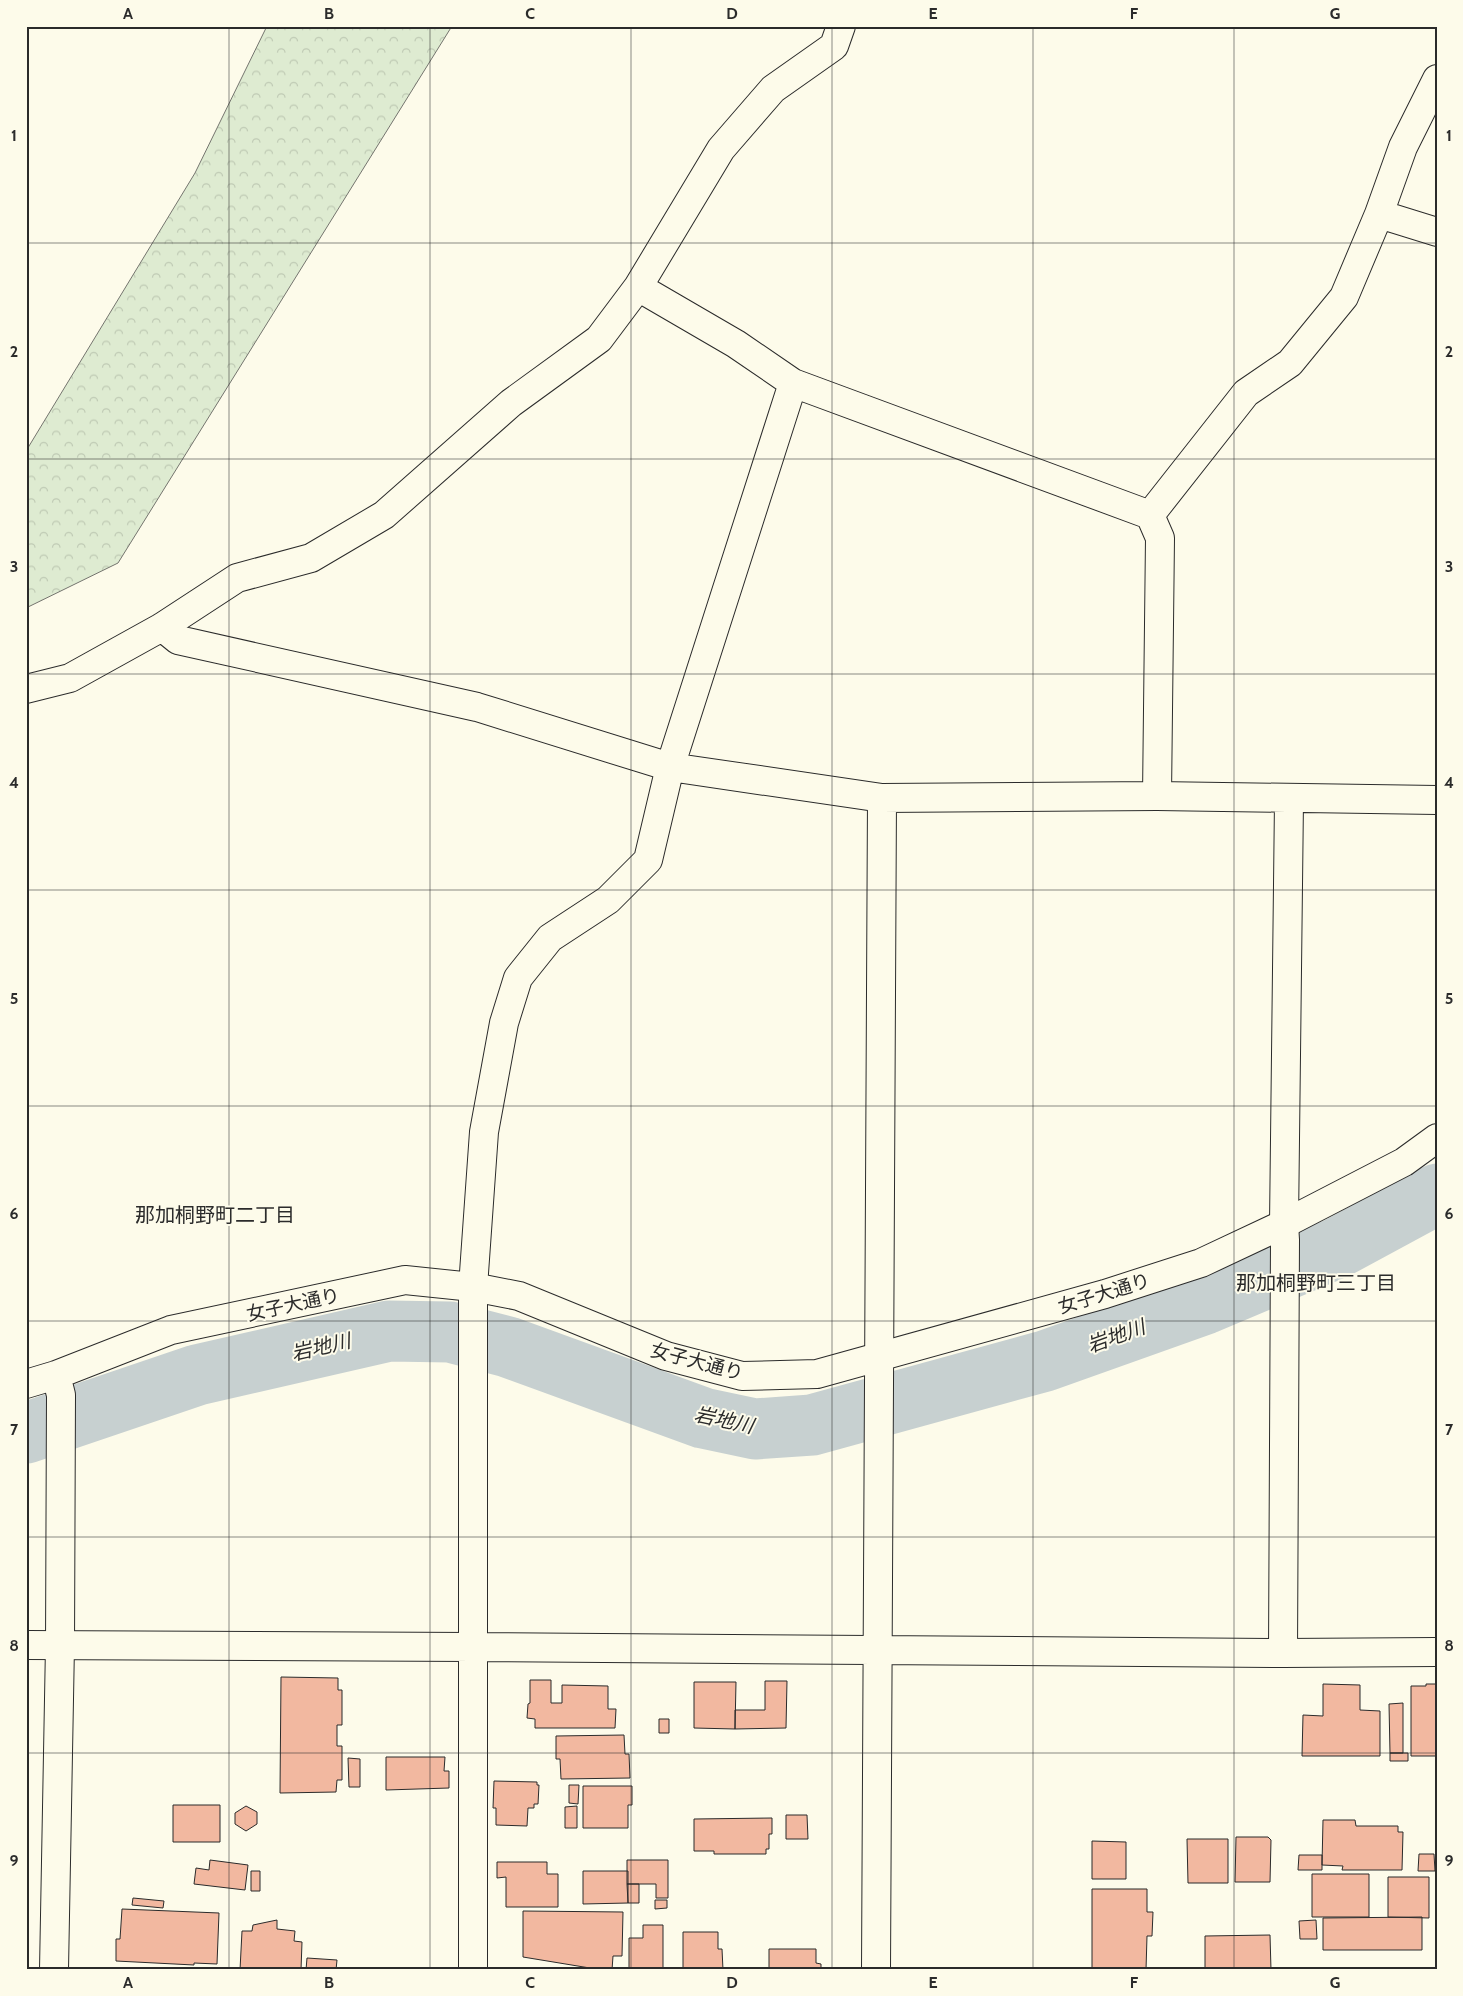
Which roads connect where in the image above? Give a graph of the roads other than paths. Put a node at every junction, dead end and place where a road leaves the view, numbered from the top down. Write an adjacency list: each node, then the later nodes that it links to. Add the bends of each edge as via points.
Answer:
1 (840, 26): 5 (street, via 834,46 772,89 720,149)
2 (1437, 79): 3 (street, via 1402,147)
3 (1379, 214): 4 (street); 7 (street, via 1344,297 1290,363 1246,393)
4 (1437, 232)
5 (638, 287): 6 (street, via 736,344); 8 (street, via 600,339 511,403 384,515 311,558 237,578)
6 (793, 383): 7 (street); 10 (street)
7 (1150, 514): 11 (street, via 1160,538)
8 (162, 628): 9 (street, via 70,678); 10 (street, via 178,640 477,707)
9 (26, 689)
10 (670, 767): 12 (street); 17 (street, via 648,860 608,900 550,938 518,978 504,1023 484,1132)
11 (1157, 796): 12 (street); 13 (street)
12 (882, 798): 18 (street)
13 (1289, 800): 14 (street); 16 (street)
14 (1437, 800)
15 (1437, 1138): 16 (street, 女子大通り, via 1404,1162)
16 (1284, 1232): 18 (street, 女子大通り, via 1201,1263); 26 (street)
17 (473, 1297): 18 (street, 女子大通り, via 519,1296 666,1356 742,1376 817,1374); 20 (street, 女子大通り, via 405,1280 171,1330); 23 (street)
18 (879, 1367): 24 (street)
19 (26, 1384): 20 (street, 女子大通り)
20 (59, 1385): 22 (street)
21 (26, 1645): 22 (street)
22 (60, 1645): 23 (street); 27 (street)
23 (473, 1647): 24 (street); 28 (street)
24 (879, 1649): 26 (street); 29 (street)
25 (1437, 1652): 26 (street)
26 (1283, 1653)
27 (54, 1970)
28 (473, 1970)
29 (876, 1970)

